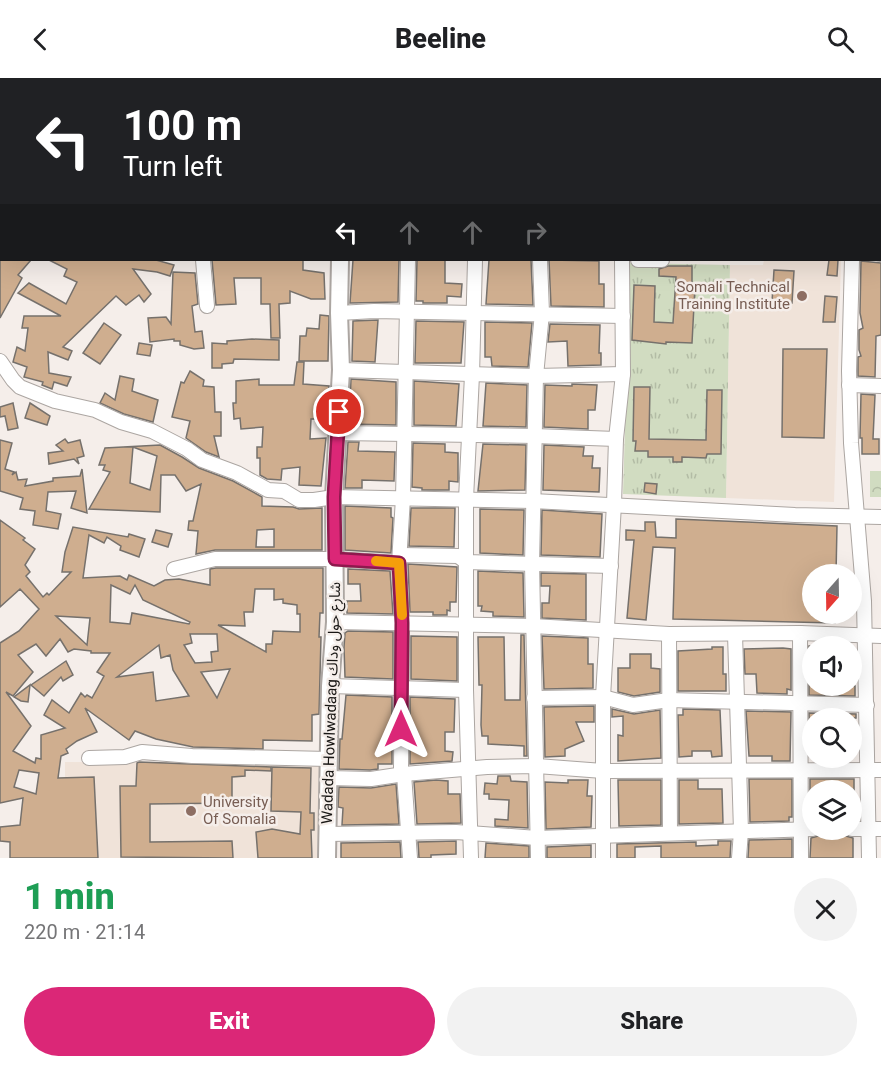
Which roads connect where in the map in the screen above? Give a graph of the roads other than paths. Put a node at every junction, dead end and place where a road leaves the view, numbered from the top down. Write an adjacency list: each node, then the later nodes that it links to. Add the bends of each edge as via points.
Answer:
1 (204, 261): 8 (street)
2 (340, 261): 9 (street, Wadada Howlwadaag شارع حول وداك)
3 (408, 261): 10 (street)
4 (475, 261): 11 (street)
5 (540, 261): 12 (street)
6 (622, 261): 13 (street)
7 (852, 261): 20 (street)
8 (207, 306)
9 (339, 313): 10 (street); 15 (street, Wadada Howlwadaag شارع حول وداك)
10 (408, 313): 11 (street); 16 (street)
11 (474, 313): 12 (street); 18 (street)
12 (542, 313): 13 (street); 19 (street)
13 (623, 316): 17 (street)
14 (0, 361): 27 (street, via 20,387 152,431 202,460 268,490 284,491 299,500)
15 (341, 370): 16 (street); 22 (street, Wadada Howlwadaag شارع حول وداك)
16 (406, 373): 18 (street); 23 (street)
17 (623, 374): 19 (street); 26 (street)
18 (472, 375): 19 (street); 24 (street)
19 (536, 376): 25 (street)
20 (849, 385): 21 (street); 32 (street)
21 (881, 386)
22 (338, 433): 23 (street); 27 (street, Wadada Howlwadaag شارع حول وداك)
23 (405, 435): 24 (street); 28 (street)
24 (470, 435): 25 (street); 29 (street)
25 (535, 436): 26 (street); 30 (street)
26 (616, 439): 31 (street)
27 (334, 497): 28 (street); 34 (street, Wadada Howlwadaag شارع حول وداك)
28 (403, 498): 29 (street); 36 (street)
29 (465, 499): 30 (street); 35 (street)
30 (533, 501): 31 (street); 37 (street)
31 (614, 504): 32 (street); 38 (street)
32 (856, 516): 33 (street); 48 (street)
33 (881, 517)
34 (335, 559): 36 (street); 39 (street, via 215,559); 40 (street, Wadada Howlwadaag شارع حول وداك)
35 (466, 562): 36 (street, via 458,556 402,555); 37 (street); 42 (street)
36 (399, 563): 41 (street)
37 (532, 564): 38 (street); 43 (street)
38 (611, 566): 44 (street)
39 (174, 569)
40 (335, 622): 41 (street); 50 (street, Wadada Howlwadaag شارع حول وداك)
41 (402, 623): 42 (street); 51 (street)
42 (467, 625): 43 (street); 52 (street)
43 (533, 626): 44 (street); 54 (street)
44 (608, 630): 46 (street); 53 (street)
45 (800, 633): 47 (street); 48 (street); 57 (street)
46 (669, 634): 47 (street); 55 (street)
47 (735, 634): 56 (street)
48 (865, 635): 49 (street); 58 (street)
49 (881, 636)
50 (330, 686): 51 (street); 60 (street, Wadada Howlwadaag شارع حول وداك)
51 (400, 689): 52 (street); 68 (street)
52 (466, 690): 62 (street)
53 (603, 697): 54 (street); 55 (street, via 633,705); 65 (street)
54 (534, 698): 61 (street)
55 (669, 700): 56 (street); 66 (street)
56 (736, 701): 57 (street); 67 (street)
57 (802, 703): 58 (street); 63 (street)
58 (867, 705): 64 (street)
59 (89, 758): 60 (street, via 125,757 142,752)
60 (328, 759): 69 (street, Wadada Howlwadaag شارع حول وداك)
61 (537, 766): 62 (street); 65 (street); 79 (street)
62 (468, 768): 68 (street); 74 (street)
63 (801, 770): 64 (street); 67 (street); 70 (street)
64 (874, 770): 72 (street)
65 (603, 771): 66 (street); 78 (street)
66 (670, 771): 67 (street); 75 (street)
67 (738, 771): 73 (street)
68 (404, 774): 69 (street, via 371,779); 77 (street)
69 (329, 778): 76 (street, Wadada Howlwadaag شارع حول وداك)
70 (802, 780)
71 (802, 828): 73 (street)
72 (875, 829): 88 (street)
73 (741, 831): 75 (street); 86 (street)
74 (471, 833): 77 (street); 79 (street); 83 (street)
75 (670, 833): 78 (street)
76 (328, 834): 77 (street); 81 (street, Wadada Howlwadaag شارع حول وداك)
77 (408, 835): 82 (street)
78 (603, 836): 79 (street); 85 (street)
79 (537, 838): 84 (street)
80 (805, 840): 87 (street)
81 (327, 858)
82 (410, 858)
83 (471, 858)
84 (538, 858)
85 (603, 858)
86 (739, 858)
87 (801, 858)
88 (869, 858)

